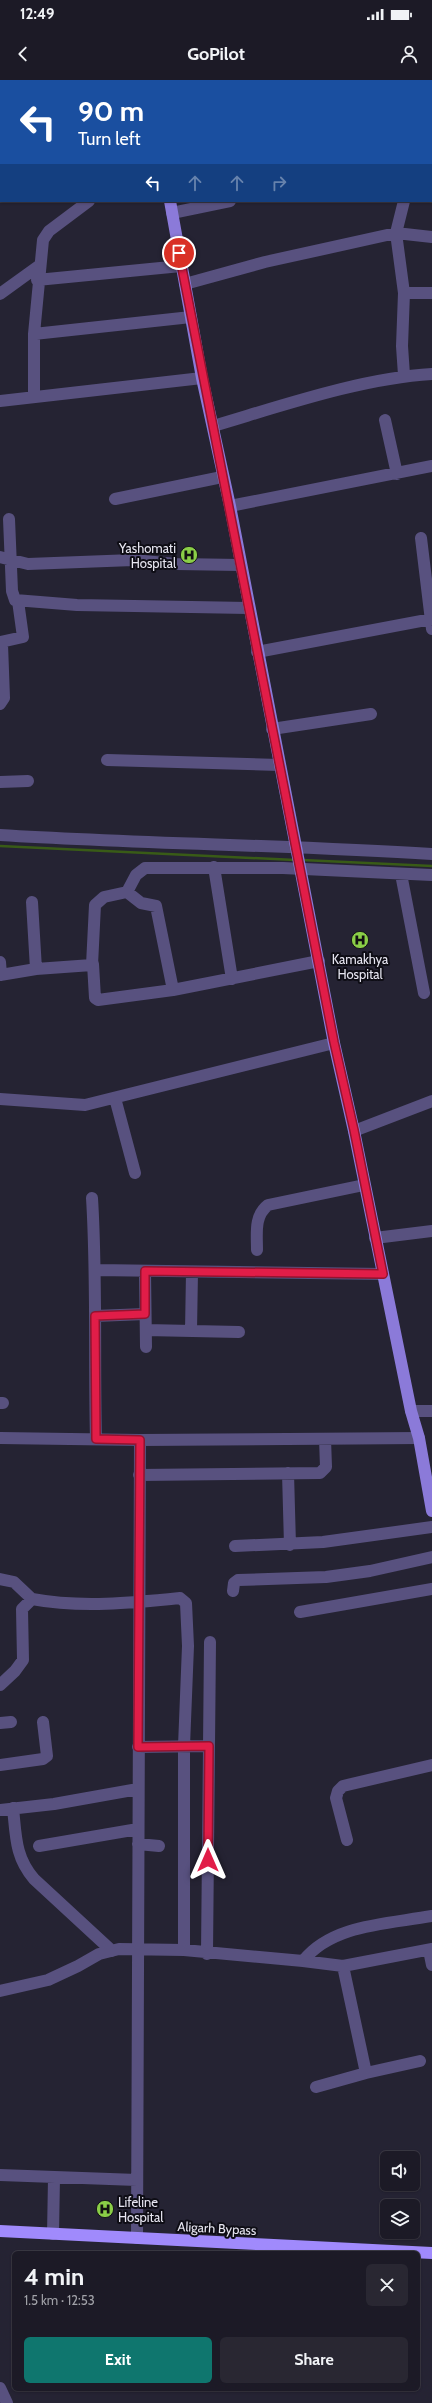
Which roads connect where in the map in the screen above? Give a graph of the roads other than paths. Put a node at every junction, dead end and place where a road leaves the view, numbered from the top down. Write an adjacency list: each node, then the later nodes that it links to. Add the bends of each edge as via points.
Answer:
1 (88, 202): 8 (street, via 45,235)
2 (170, 202): 5 (main road)
3 (225, 202): 5 (street)
4 (404, 202): 6 (street)
5 (172, 213): 9 (main road)
6 (396, 234): 7 (street); 11 (street, via 265,262); 12 (street)
7 (432, 237)
8 (40, 265): 10 (street); 14 (street)
9 (181, 266): 10 (street); 11 (main road)
10 (37, 280): 16 (street)
11 (185, 284): 15 (main road)
12 (404, 293): 13 (street); 18 (street)
13 (432, 293)
14 (0, 294)
15 (191, 317): 16 (street); 19 (main road)
16 (34, 334): 20 (street)
17 (432, 374): 18 (street)
18 (404, 375): 23 (street, via 289,403)
19 (202, 378): 20 (street); 23 (main road)
20 (34, 396): 21 (street)
21 (0, 401)
22 (385, 420): 25 (street)
23 (213, 426): 26 (main road)
24 (432, 466): 25 (street)
25 (397, 474): 28 (street)
26 (222, 477): 27 (street); 28 (main road)
27 (115, 499)
28 (230, 506): 32 (main road)
29 (9, 519): 31 (street)
30 (421, 538): 35 (street)
31 (6, 559): 32 (street, via 28,564 133,560 176,564); 33 (street, via 13,598)
32 (240, 564): 34 (main road)
33 (18, 601): 34 (street, via 77,605); 36 (street, via 23,637)
34 (248, 608): 37 (main road)
35 (432, 622): 37 (street)
36 (0, 642): 38 (street, via 4,698)
37 (257, 652): 40 (main road)
38 (0, 704)
39 (371, 714): 40 (street)
40 (272, 729): 42 (main road)
41 (107, 760): 42 (street)
42 (279, 765): 47 (main road)
43 (28, 781): 44 (street)
44 (0, 782)
45 (0, 835): 47 (street)
46 (432, 854): 47 (street)
47 (298, 859): 48 (street); 49 (street, via 342,869); 53 (main road)
48 (214, 867): 51 (street, via 146,868 136,875); 58 (street)
49 (401, 874): 50 (street); 60 (street)
50 (432, 875)
51 (126, 892): 55 (street, via 104,897 95,905); 59 (street, via 141,903 156,906)
52 (32, 902): 56 (street)
53 (319, 961): 58 (street); 61 (main road)
54 (0, 962): 57 (street)
55 (93, 964): 56 (street); 59 (street, via 95,998 98,1000)
56 (36, 969): 57 (street)
57 (1, 975)
58 (232, 979): 59 (street)
59 (173, 990)
60 (424, 993)
61 (334, 1042): 62 (street); 65 (main road)
62 (115, 1098): 63 (street, via 72,1106); 66 (street)
63 (0, 1099)
64 (432, 1101): 65 (street)
65 (354, 1130): 67 (main road)
66 (135, 1173)
67 (364, 1185): 70 (main road); 71 (street, via 268,1205 261,1210 257,1218)
68 (92, 1198): 72 (street)
69 (432, 1231): 70 (street)
70 (375, 1238): 75 (main road)
71 (257, 1250)
72 (96, 1270): 73 (street); 77 (street)
73 (145, 1271): 74 (street); 76 (street)
74 (192, 1272): 75 (street); 79 (street)
75 (383, 1274): 82 (main road)
76 (145, 1314): 77 (street); 78 (street)
77 (95, 1316): 86 (street)
78 (146, 1330): 79 (street); 81 (street)
79 (191, 1331): 80 (street)
80 (239, 1332)
81 (146, 1347)
82 (411, 1411): 83 (street); 85 (main road)
83 (432, 1411)
84 (0, 1438): 86 (street)
85 (419, 1438): 87 (street); 91 (main road)
86 (96, 1439): 88 (street)
87 (325, 1439): 88 (street); 89 (street, via 324,1471)
88 (140, 1440): 90 (street)
89 (288, 1473): 90 (street); 93 (street)
90 (139, 1475): 100 (street)
91 (431, 1503)
92 (432, 1527): 93 (street)
93 (290, 1545): 94 (street)
94 (235, 1546)
95 (432, 1557): 98 (street, via 370,1571 326,1577 238,1580 234,1583)
96 (0, 1580): 99 (street, via 14,1582)
97 (432, 1589): 101 (street)
98 (233, 1591)
99 (32, 1599): 100 (street); 103 (street, via 22,1609 23,1660 16,1671)
100 (139, 1602): 105 (street, via 180,1598 186,1603 188,1646); 107 (street)
101 (300, 1612)
102 (210, 1642): 106 (street)
103 (0, 1685)
104 (44, 1722): 108 (street, via 47,1756 43,1759)
105 (184, 1746): 106 (street); 107 (street); 120 (street)
106 (209, 1746): 123 (street)
107 (138, 1747): 110 (street)
108 (0, 1765)
109 (432, 1765): 114 (street, via 343,1786 336,1798)
110 (138, 1789): 111 (street, via 54,1804); 113 (street)
111 (13, 1808): 112 (street); 122 (street, via 19,1856 24,1867)
112 (0, 1810)
113 (138, 1829): 115 (street); 116 (street)
114 (347, 1840)
115 (138, 1844): 117 (street); 119 (street)
116 (39, 1846)
117 (159, 1846)
118 (432, 1916): 124 (street, via 339,1934 322,1942)
119 (137, 1948): 120 (street); 122 (street); 133 (street)
120 (184, 1950): 123 (street)
121 (431, 1950): 125 (street); 126 (street)
122 (112, 1951): 127 (street, via 98,1954 48,1980)
123 (207, 1954): 124 (street)
124 (303, 1960): 126 (street)
125 (432, 1965)
126 (343, 1966): 129 (street)
127 (0, 1991)
128 (420, 2061): 129 (street)
129 (366, 2073): 130 (street)
130 (316, 2087)
131 (0, 2176): 132 (street)
132 (54, 2178): 133 (street); 135 (street)
133 (137, 2180): 136 (street)
134 (0, 2231): 135 (highway, Aligarh Bypass)
135 (53, 2234): 136 (highway, Aligarh Bypass)
136 (137, 2238): 137 (highway, Aligarh Bypass)
137 (393, 2251)
138 (420, 2252): 139 (highway, Aligarh Bypass)
139 (432, 2253)
140 (0, 2388): 141 (street)
141 (7, 2403)

